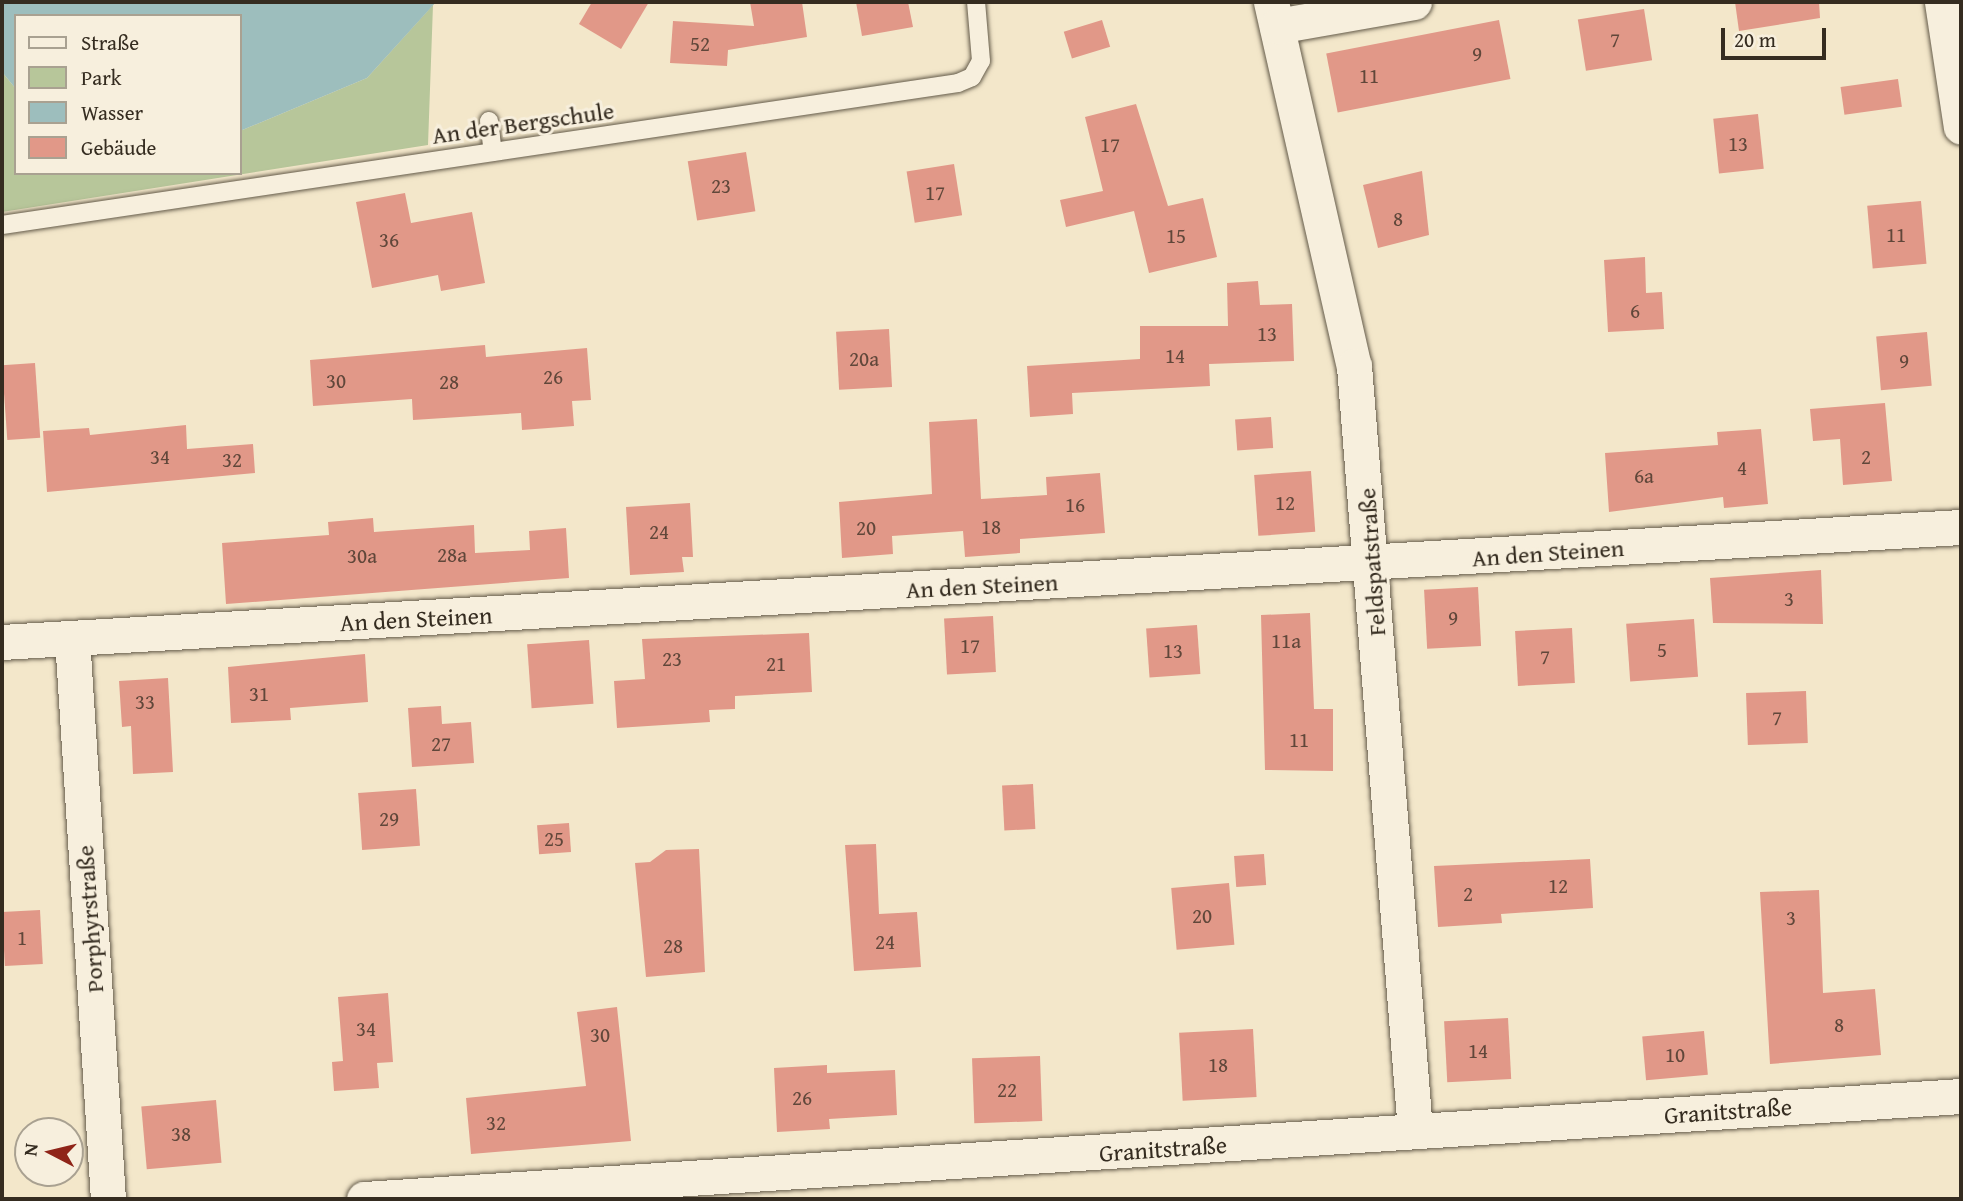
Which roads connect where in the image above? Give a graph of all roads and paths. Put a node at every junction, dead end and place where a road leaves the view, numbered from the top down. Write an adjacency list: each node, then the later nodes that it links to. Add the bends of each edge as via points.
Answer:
1 (976, 2): 7 (lane, An der Bergschule, via 981,61 972,77 958,83)
2 (1415, 2): 4 (street)
3 (1942, 2): 6 (street)
4 (1274, 14): 10 (street, Feldspatstraße, via 1352,353)
5 (489, 121): 7 (lane)
6 (1961, 127)
7 (493, 152): 8 (lane, An der Bergschule)
8 (2, 225)
9 (1961, 527): 10 (street, An den Steinen)
10 (1372, 564): 11 (street, An den Steinen); 14 (street, Feldspatstraße)
11 (72, 638): 12 (street, An den Steinen); 15 (street, Porphyrstraße)
12 (2, 642)
13 (1961, 1096): 14 (street, Granitstraße)
14 (1415, 1131): 16 (street, Granitstraße)
15 (108, 1199)
16 (364, 1199)

